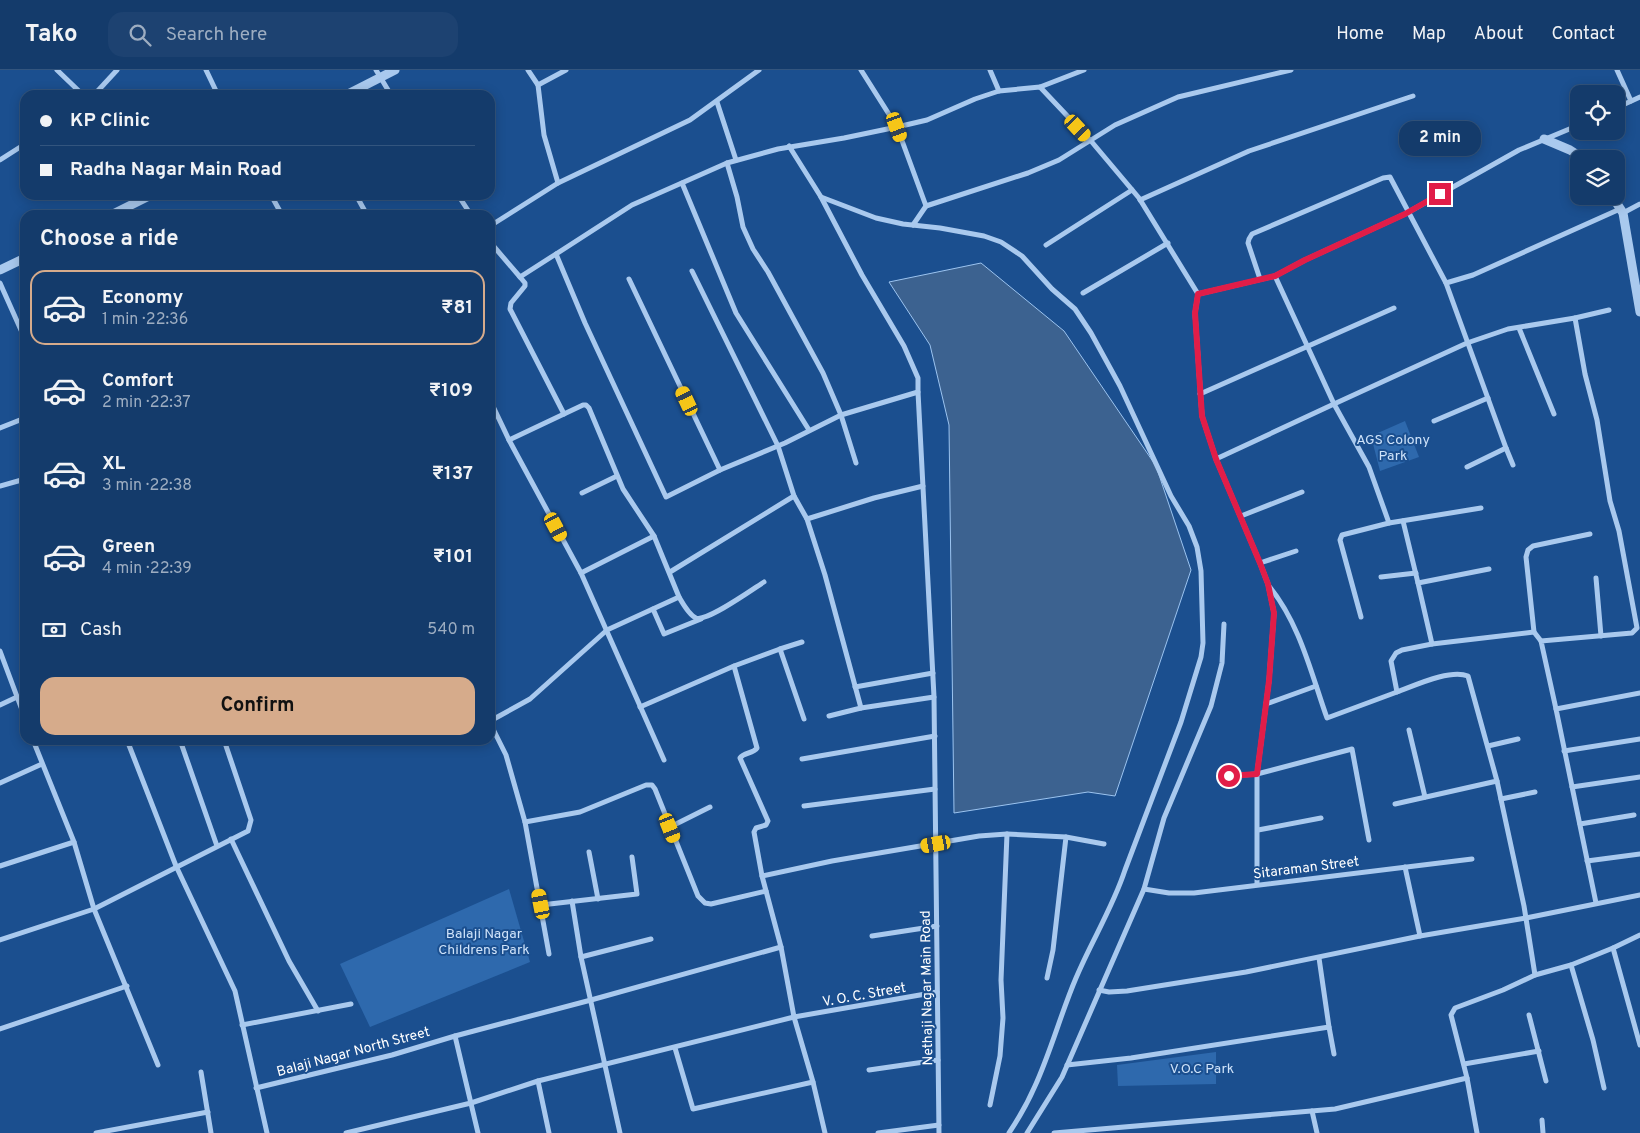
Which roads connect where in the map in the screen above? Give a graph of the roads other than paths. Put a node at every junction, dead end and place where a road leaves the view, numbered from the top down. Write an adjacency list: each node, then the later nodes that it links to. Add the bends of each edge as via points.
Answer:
1 (57, 70): 16 (street)
2 (117, 70): 17 (street)
3 (206, 70): 18 (street)
4 (395, 70): 13 (street)
5 (528, 70): 14 (street)
6 (566, 70): 14 (street)
7 (759, 70): 25 (street)
8 (990, 70): 21 (street)
9 (1084, 70): 15 (street)
10 (1291, 70): 30 (street, via 1178,97 1115,125)
11 (1617, 70): 24 (street)
12 (864, 71): 27 (street)
13 (378, 74): 19 (street); 20 (street)
14 (538, 85): 37 (street, via 544,135)
15 (1040, 87): 21 (street); 30 (street)
16 (79, 90)
17 (99, 90)
18 (216, 90)
19 (354, 90)
20 (388, 90)
21 (999, 92): 27 (street, via 927,120)
22 (1413, 96): 42 (street, via 1249,151)
23 (1640, 97): 24 (street)
24 (1631, 101): 26 (street)
25 (717, 102): 35 (street); 37 (street, via 690,120)
26 (1625, 104)
27 (897, 127): 31 (street); 45 (street)
28 (1570, 129): 29 (street)
29 (1544, 139): 33 (street); 48 (street)
30 (1091, 141): 39 (street); 45 (street, via 1028,173)
31 (789, 146): 35 (street); 40 (street, Nethaji Nagar Main Road)
32 (20, 147): 34 (street)
33 (1570, 150)
34 (0, 160)
35 (736, 160): 36 (street)
36 (727, 163): 38 (street); 82 (street, via 743,227 823,373)
37 (558, 183): 49 (street)
38 (682, 183): 54 (street, via 632,205); 86 (street, via 736,313)
39 (1132, 190): 42 (street); 52 (street)
40 (822, 197): 50 (street, via 876,218); 75 (street, Nethaji Nagar Main Road, via 862,275 904,346 918,378)
41 (141, 200): 46 (street)
42 (1140, 200): 51 (street)
43 (1640, 204): 47 (street)
44 (1617, 205): 47 (street)
45 (926, 206): 50 (street)
46 (121, 210)
47 (1621, 211): 56 (street); 64 (street, via 1473,275)
48 (1408, 212): 59 (street); 62 (street, via 1393,182 1386,177 1260,230 1252,234 1248,244); 64 (street)
49 (495, 223)
50 (913, 225): 269 (street, via 984,236 1001,242 1022,256 1074,309 1120,386 1171,496 1189,526 1201,571 1203,643 1182,722 1117,894 1075,980 1027,1104)
51 (1168, 243): 65 (street); 66 (street)
52 (1046, 245)
53 (495, 248): 60 (street)
54 (556, 254): 60 (street); 94 (street, via 666,497)
55 (20, 260): 57 (street)
56 (1636, 262): 69 (street)
57 (0, 270)
58 (692, 272): 88 (street)
59 (1275, 276): 62 (street); 74 (street)
60 (520, 277): 80 (street, via 525,286 510,309)
61 (629, 279): 94 (street)
62 (1260, 279): 66 (street)
63 (0, 283): 71 (street)
64 (1446, 283): 73 (street)
65 (1083, 293)
66 (1198, 294): 76 (street, via 1195,313)
67 (1394, 308): 74 (street)
68 (1609, 310): 70 (street)
69 (1640, 312)
70 (1575, 318): 72 (street); 127 (street, via 1637,628 1632,633)
71 (20, 328)
72 (1519, 328): 73 (street); 81 (street)
73 (1467, 343): 77 (street); 78 (street)
74 (1308, 346): 76 (street); 78 (street)
75 (918, 392): 82 (street); 98 (street, Nethaji Nagar Main Road)
76 (1200, 394): 90 (street, via 1202,416)
77 (1488, 398): 84 (street); 89 (street)
78 (1334, 404): 90 (street); 106 (street, via 1369,467)
79 (495, 411): 87 (street)
80 (564, 414): 87 (street); 95 (street, via 582,405 588,407)
81 (1554, 414)
82 (841, 415): 86 (street); 91 (street)
83 (20, 420): 85 (street)
84 (1434, 422)
85 (0, 428)
86 (809, 430): 88 (street)
87 (509, 440): 113 (street)
88 (778, 446): 94 (street); 101 (street)
89 (1506, 448): 92 (street); 93 (street)
90 (1216, 459): 103 (street)
91 (856, 463)
92 (1513, 465)
93 (1467, 467)
94 (720, 470)
95 (618, 476): 100 (street); 108 (street)
96 (20, 480): 97 (street)
97 (0, 486)
98 (923, 486): 104 (street); 134 (street, Nethaji Nagar Main Road)
99 (1302, 492): 103 (street)
100 (582, 493)
101 (794, 496): 104 (street); 112 (street)
102 (1481, 508): 105 (street)
103 (1241, 516): 110 (street)
104 (806, 519): 136 (street, via 825,575)
105 (1403, 521): 106 (street); 114 (street)
106 (1389, 523): 122 (street, via 1349,532 1340,540)
107 (1590, 534): 126 (street, via 1533,546 1528,550 1526,557)
108 (654, 536): 112 (street); 113 (street)
109 (1296, 551): 110 (street)
110 (1260, 563): 119 (street)
111 (1489, 569): 118 (street)
112 (670, 572): 120 (street)
113 (581, 573): 125 (street)
114 (1416, 573): 115 (street); 118 (street)
115 (1381, 577)
116 (1596, 578): 127 (street)
117 (764, 582): 123 (street)
118 (1418, 583): 130 (street)
119 (1268, 584): 135 (street, via 1294,625); 141 (street, via 1274,613)
120 (679, 597): 121 (street); 123 (street, via 696,618)
121 (653, 609): 123 (street, via 664,634); 125 (street)
122 (1361, 617)
123 (702, 618)
124 (1224, 624): 201 (street, via 1222,663 1211,706 1164,818)
125 (607, 630): 144 (street); 148 (street, via 530,699)
126 (1534, 632): 128 (street); 130 (street)
127 (1601, 636): 128 (street)
128 (1541, 641): 146 (street)
129 (802, 642): 131 (street)
130 (1432, 644): 137 (street, via 1402,650 1392,657)
131 (780, 649): 133 (street); 149 (street)
132 (0, 651): 140 (street)
133 (734, 666): 144 (street); 199 (street, via 757,748 740,758 768,821 755,829)
134 (933, 673): 136 (street); 139 (street, Nethaji Nagar Main Road)
135 (1316, 686): 137 (street, via 1327,718); 141 (street)
136 (855, 687): 145 (street)
137 (1397, 692): 159 (street, via 1449,675 1468,676)
138 (1640, 694): 146 (street)
139 (934, 697): 145 (street); 152 (street, Nethaji Nagar Main Road)
140 (17, 698): 142 (street); 143 (street)
141 (1266, 704): 164 (street)
142 (0, 705)
143 (20, 706)
144 (640, 707): 162 (street)
145 (861, 708): 147 (street)
146 (1556, 709): 160 (street)
147 (829, 716)
148 (495, 718)
149 (804, 720)
150 (1408, 730): 172 (street)
151 (495, 733): 179 (street, via 506,755)
152 (935, 736): 161 (street); 170 (street, Nethaji Nagar Main Road)
153 (1518, 739): 159 (street)
154 (1640, 739): 160 (street)
155 (35, 745): 163 (street)
156 (129, 745): 197 (street)
157 (182, 745): 190 (street)
158 (226, 745): 185 (street, via 250,820 248,831)
159 (1488, 746): 167 (street)
160 (1564, 751): 169 (street)
161 (802, 759)
162 (664, 760)
163 (42, 764): 168 (street); 187 (street)
164 (1257, 774): 165 (street); 182 (street); 186 (street, via 1352,748)
165 (1229, 776)
166 (1640, 777): 169 (street)
167 (1497, 781): 172 (street); 173 (street)
168 (0, 783)
169 (1572, 787): 180 (street)
170 (935, 789): 175 (street); 188 (street, Nethaji Nagar Main Road)
171 (1535, 792): 173 (street)
172 (1425, 797): 174 (street)
173 (1501, 799): 209 (street)
174 (1394, 804)
175 (804, 806)
176 (710, 808): 181 (street)
177 (1634, 815): 180 (street)
178 (1321, 818): 182 (street)
179 (525, 822): 181 (street, via 580,812 649,785 654,789); 206 (street)
180 (1580, 824): 195 (street)
181 (670, 828): 202 (street, via 701,900 711,904)
182 (1258, 830): 200 (street)
183 (1007, 834): 184 (street); 188 (street); 254 (street, via 1002,1037)
184 (1066, 837): 189 (street); 223 (street)
185 (231, 840): 190 (street); 229 (street)
186 (1370, 840)
187 (74, 842): 196 (street); 208 (street)
188 (936, 844): 199 (street); 210 (street, Nethaji Nagar Main Road)
189 (1104, 844)
190 (217, 846): 197 (street)
191 (589, 852): 204 (street)
192 (1640, 854): 195 (street)
193 (632, 857): 204 (street, via 637,894)
194 (1472, 859): 198 (street, Sitaraman Street)
195 (1588, 860): 207 (street)
196 (0, 866)
197 (176, 866): 208 (street); 232 (street, via 235,991)
198 (1405, 867): 200 (street, Sitaraman Street); 213 (street)
199 (762, 876): 202 (street)
200 (1257, 884): 201 (street, Sitaraman Street, via 1181,894)
201 (1144, 888): 225 (street)
202 (766, 891): 216 (street)
203 (1640, 895): 207 (street)
204 (598, 898): 205 (street)
205 (572, 901): 206 (street); 219 (street)
206 (541, 904): 218 (street)
207 (1596, 904): 209 (street)
208 (94, 909): 215 (street); 224 (street)
209 (1526, 918): 213 (street); 222 (street)
210 (936, 926): 212 (street); 226 (street, Nethaji Nagar Main Road)
211 (1640, 935): 217 (street)
212 (872, 936)
213 (1420, 936): 220 (street)
214 (651, 939): 219 (street)
215 (0, 940)
216 (781, 947): 227 (street, Balaji Nagar North Street); 231 (street)
217 (1613, 948): 221 (street); 236 (street)
218 (549, 954)
219 (581, 957): 227 (street)
220 (1319, 958): 225 (street, via 1127,991); 233 (street)
221 (1571, 965): 222 (street); 252 (street)
222 (1535, 975): 241 (street, via 1455,1008 1451,1015)
223 (1047, 978)
224 (127, 986): 234 (street); 243 (street)
225 (1099, 990): 242 (street)
226 (937, 992): 231 (street, V. O. C. Street); 240 (street, Nethaji Nagar Main Road)
227 (591, 1000): 235 (street, Balaji Nagar North Street); 244 (street)
228 (352, 1004): 229 (street)
229 (318, 1011): 232 (street)
230 (1529, 1015): 238 (street)
231 (794, 1018): 237 (street, V. O. C. Street); 250 (street)
232 (242, 1025): 251 (street)
233 (1328, 1027): 239 (street); 242 (street)
234 (0, 1029)
235 (455, 1036): 251 (street, Balaji Nagar North Street); 253 (street)
236 (1640, 1045)
237 (675, 1048): 244 (street, V. O. C. Street); 250 (street, via 693,1109)
238 (1539, 1051): 241 (street); 249 (street)
239 (1334, 1054)
240 (938, 1060): 245 (street); 258 (street, Nethaji Nagar Main Road)
241 (1464, 1064): 247 (street)
242 (1067, 1065): 270 (street)
243 (158, 1066)
244 (605, 1066): 248 (street, V. O. C. Street); 265 (street)
245 (869, 1070)
246 (202, 1072): 256 (street)
247 (1468, 1078): 255 (street, via 1335,1109); 273 (street)
248 (538, 1081): 253 (street, V. O. C. Street); 264 (street)
249 (1546, 1081)
250 (813, 1082): 266 (street)
251 (256, 1088): 261 (street)
252 (1604, 1088)
253 (471, 1103): 262 (street, V. O. C. Street); 263 (street)
254 (990, 1105)
255 (1312, 1111): 271 (street); 272 (street)
256 (208, 1112): 259 (street); 260 (street)
257 (1542, 1120): 274 (street)
258 (938, 1125): 267 (street); 268 (street, Nethaji Nagar Main Road)
259 (96, 1133)
260 (212, 1133)
261 (266, 1133)
262 (346, 1133)
263 (478, 1133)
264 (549, 1133)
265 (620, 1133)
266 (825, 1133)
267 (878, 1133)
268 (939, 1133)
269 (1009, 1133)
270 (1027, 1133)
271 (1054, 1133)
272 (1317, 1133)
273 (1477, 1133)
274 (1542, 1133)

